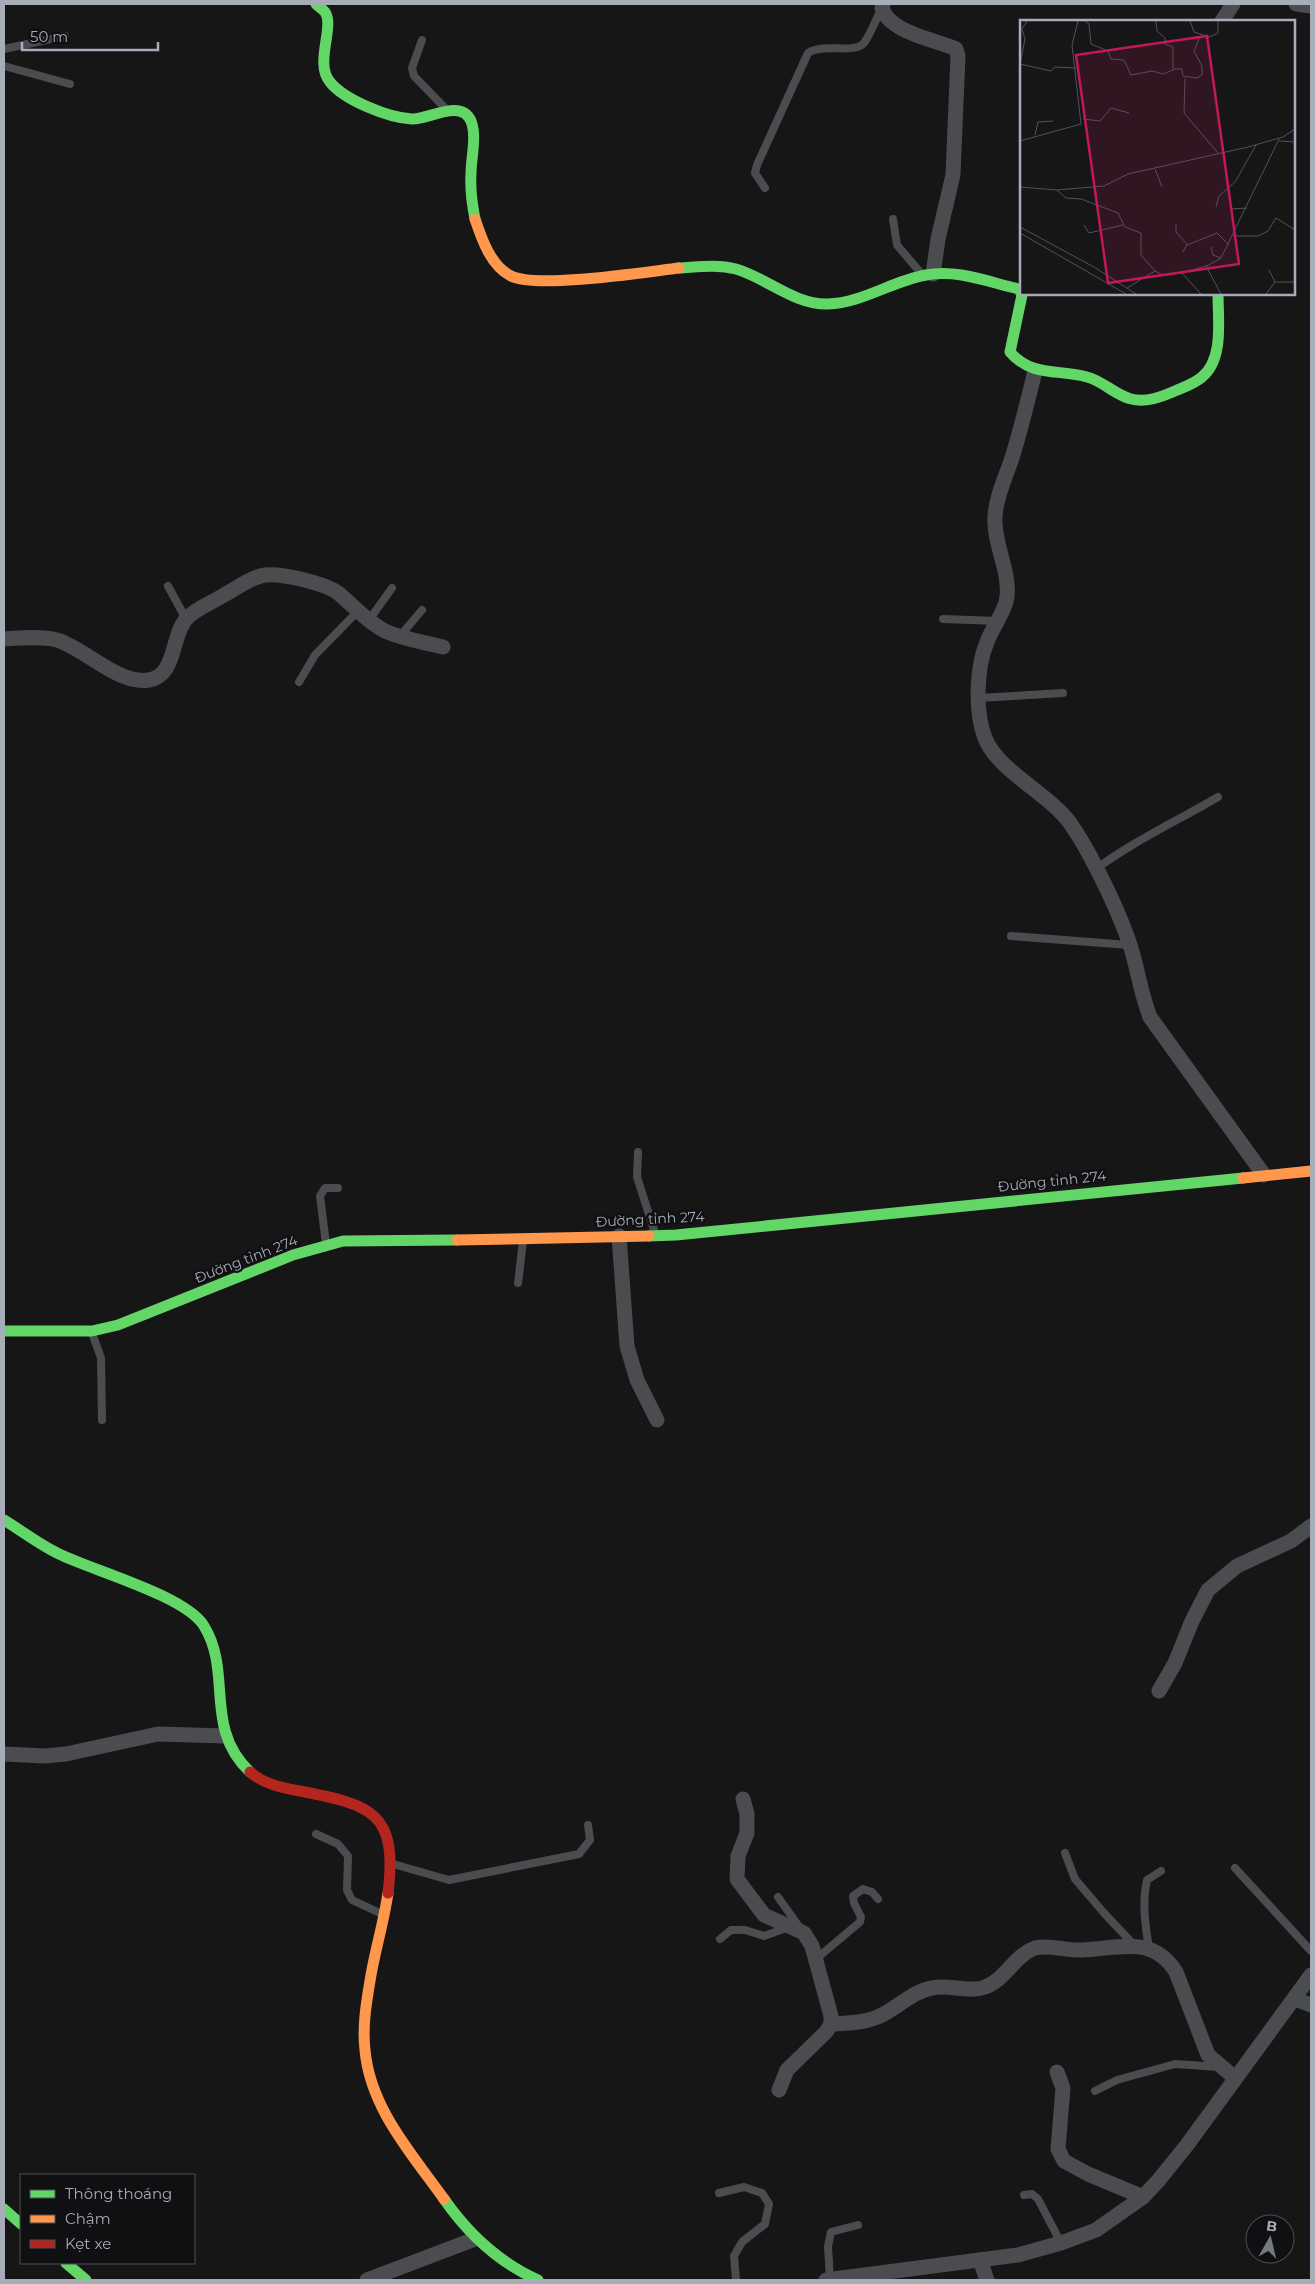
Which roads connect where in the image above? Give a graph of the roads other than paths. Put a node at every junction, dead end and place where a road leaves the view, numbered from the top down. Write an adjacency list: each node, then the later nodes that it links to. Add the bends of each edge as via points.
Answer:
1 (316, 4): 7 (street, via 325,12)
2 (333, 4): 7 (lane)
3 (1233, 4): 8 (street)
4 (1296, 4): 6 (street)
5 (882, 6): 15 (lane, via 863,44 857,48 816,48 808,53 757,165 755,173); 17 (street, via 884,17 898,27 956,49 958,56 954,175)
6 (1311, 6)
7 (327, 20): 14 (street, via 324,73 328,83 337,90 402,119)
8 (1223, 20)
9 (65, 36): 11 (lane)
10 (422, 40): 14 (lane, via 412,68 414,76)
11 (4, 49)
12 (4, 66): 13 (lane)
13 (70, 84)
14 (448, 110): 17 (street, via 467,115 473,123 472,201 487,250 496,266 510,276 531,281 553,281 724,266 809,301 826,304)
15 (765, 188)
16 (893, 219): 17 (lane, via 896,245)
17 (928, 275): 18 (street, via 957,274)
18 (1020, 288)
19 (1022, 295): 21 (street, via 1010,352 1015,360)
20 (1218, 295): 21 (street, via 1216,347 1207,373 1197,382 1163,396 1142,402 1128,399 1085,376)
21 (1035, 370): 28 (street, via 1020,433 995,513 994,528 1007,592)
22 (168, 586): 26 (lane)
23 (392, 588): 25 (lane)
24 (422, 610): 29 (lane)
25 (364, 616): 26 (street, via 336,592 316,583 265,575); 29 (street, via 385,631); 32 (lane, via 315,655)
26 (186, 619): 30 (street, via 168,667 160,677 147,681 117,674 72,646 55,640)
27 (943, 619): 28 (lane)
28 (998, 621): 34 (street, via 983,653)
29 (400, 636): 31 (street)
30 (4, 639)
31 (443, 647)
32 (299, 682)
33 (1063, 693): 34 (lane)
34 (978, 698): 36 (street, via 980,721 990,746 999,759 1060,811)
35 (1218, 797): 36 (lane, via 1129,845)
36 (1096, 869): 38 (street)
37 (1011, 936): 38 (lane)
38 (1129, 945): 41 (street, via 1150,1017)
39 (638, 1152): 43 (lane, via 637,1177)
40 (1311, 1171): 41 (street, Đường tỉnh 274)
41 (1264, 1175): 43 (street, Đường tỉnh 274)
42 (338, 1188): 46 (lane, via 325,1188 320,1196)
43 (656, 1235): 44 (street, Đường tỉnh 274)
44 (619, 1236): 45 (street, Đường tỉnh 274); 51 (street, via 627,1346 637,1380)
45 (523, 1239): 46 (street, Đường tỉnh 274, via 343,1241); 47 (lane)
46 (326, 1246): 49 (street, Đường tỉnh 274, via 293,1255 118,1325)
47 (518, 1283)
48 (4, 1331): 49 (street, Đường tỉnh 274)
49 (92, 1331): 50 (lane, via 101,1358)
50 (102, 1420)
51 (657, 1420)
52 (4, 1520): 55 (street, via 58,1554 178,1603 194,1614 206,1628 212,1645)
53 (1311, 1526): 54 (street, via 1291,1541 1237,1566 1208,1590)
54 (1159, 1691)
55 (225, 1736): 56 (street, via 158,1734 66,1754); 61 (street, via 240,1763 256,1778 364,1808 381,1822 390,1842)
56 (4, 1754)
57 (743, 1799): 67 (street, via 747,1833 738,1856 737,1879 764,1914)
58 (588, 1825): 61 (lane, via 590,1840 579,1854 449,1880)
59 (316, 1834): 66 (lane, via 338,1844 348,1856 348,1890 352,1900)
60 (1065, 1853): 69 (lane, via 1075,1879 1104,1914)
61 (392, 1863): 66 (street)
62 (1235, 1868): 70 (lane)
63 (1161, 1871): 69 (lane, via 1148,1880 1145,1892)
64 (778, 1897): 67 (lane)
65 (878, 1898): 71 (lane, via 863,1888 857,1892 853,1896 860,1922)
66 (383, 1915): 87 (street, via 371,1975 364,2037 370,2080 402,2142)
67 (798, 1930): 68 (lane, via 764,1936 745,1930 731,1930); 71 (street, via 812,1946)
68 (720, 1940)
69 (1142, 1947): 75 (street, via 1036,1948 984,1988 930,1988 871,2020); 76 (street, via 1160,1953 1169,1961 1208,2055)
70 (1311, 1951)
71 (816, 1959): 75 (street, via 831,2016)
72 (1311, 1975): 73 (street)
73 (1295, 1999): 74 (street); 78 (street)
74 (1311, 2005)
75 (830, 2024): 79 (street, via 826,2032 787,2070)
76 (1221, 2067): 78 (street); 80 (lane, via 1175,2064 1128,2076)
77 (1057, 2072): 83 (street, via 1064,2088 1058,2149 1064,2161)
78 (1235, 2078): 83 (street, via 1187,2145)
79 (779, 2090)
80 (1095, 2091)
81 (719, 2193): 94 (lane, via 744,2187 762,2193 769,2204 765,2224 742,2242 734,2256)
82 (1024, 2195): 88 (lane, via 1032,2194 1038,2199)
83 (1143, 2197): 88 (street, via 1096,2230)
84 (4, 2209): 85 (street)
85 (20, 2223)
86 (858, 2225): 96 (lane, via 831,2232 828,2246)
87 (475, 2239): 92 (street); 93 (street)
88 (1061, 2244): 89 (street)
89 (980, 2260): 96 (street); 97 (street)
90 (67, 2264): 91 (street)
91 (86, 2280)
92 (366, 2280)
93 (538, 2280)
94 (736, 2280)
95 (826, 2280): 96 (street)
96 (830, 2280)
97 (987, 2280)

